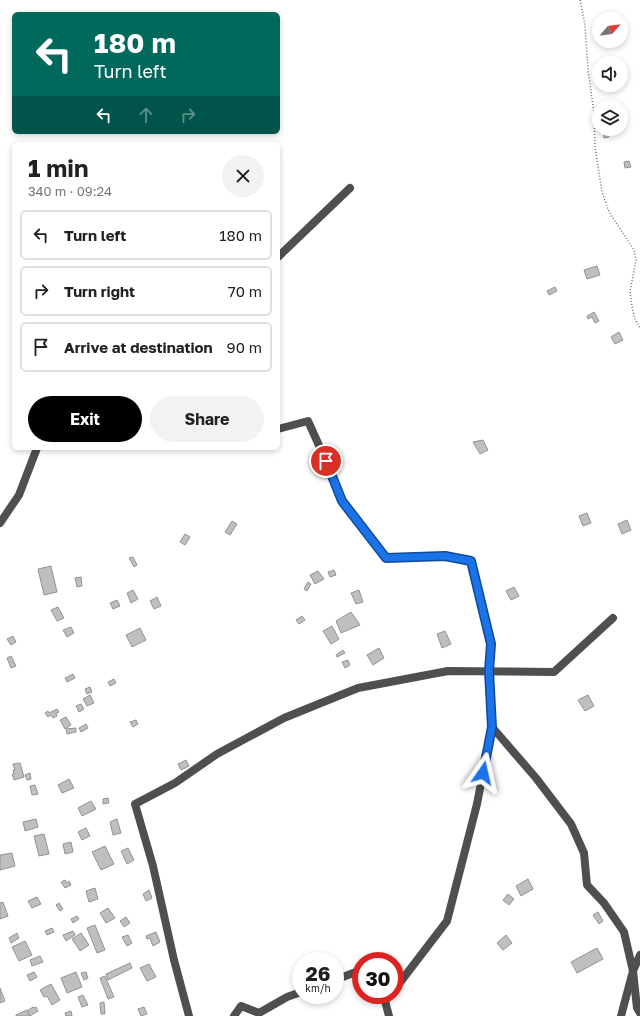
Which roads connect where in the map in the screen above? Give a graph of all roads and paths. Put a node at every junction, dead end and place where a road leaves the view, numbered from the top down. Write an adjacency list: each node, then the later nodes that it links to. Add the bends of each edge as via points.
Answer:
1 (580, 0): 4 (path, via 585,24 595,147 602,192 609,212 634,250 636,260 630,292 635,319)
2 (350, 188): 3 (street)
3 (280, 255)
4 (640, 328)
5 (280, 428): 9 (street, via 308,420 342,501 386,558 445,556 471,561 491,644)
6 (36, 450): 7 (street, via 19,495)
7 (0, 523)
8 (613, 618): 9 (street, via 554,672)
9 (489, 671): 10 (street); 17 (street, via 448,671 358,688 284,718 217,754 175,783 135,804)
10 (492, 727): 12 (street, via 571,824 584,853 587,885 604,903 624,932); 13 (street, via 477,804 447,921)
11 (640, 955): 12 (street)
12 (633, 971): 16 (street, via 637,1008); 20 (street)
13 (404, 977)
14 (292, 995): 18 (street, via 259,1012 241,1006)
15 (387, 1004): 19 (street)
16 (640, 1013)
17 (190, 1016)
18 (234, 1016)
19 (388, 1016)
20 (621, 1016)

